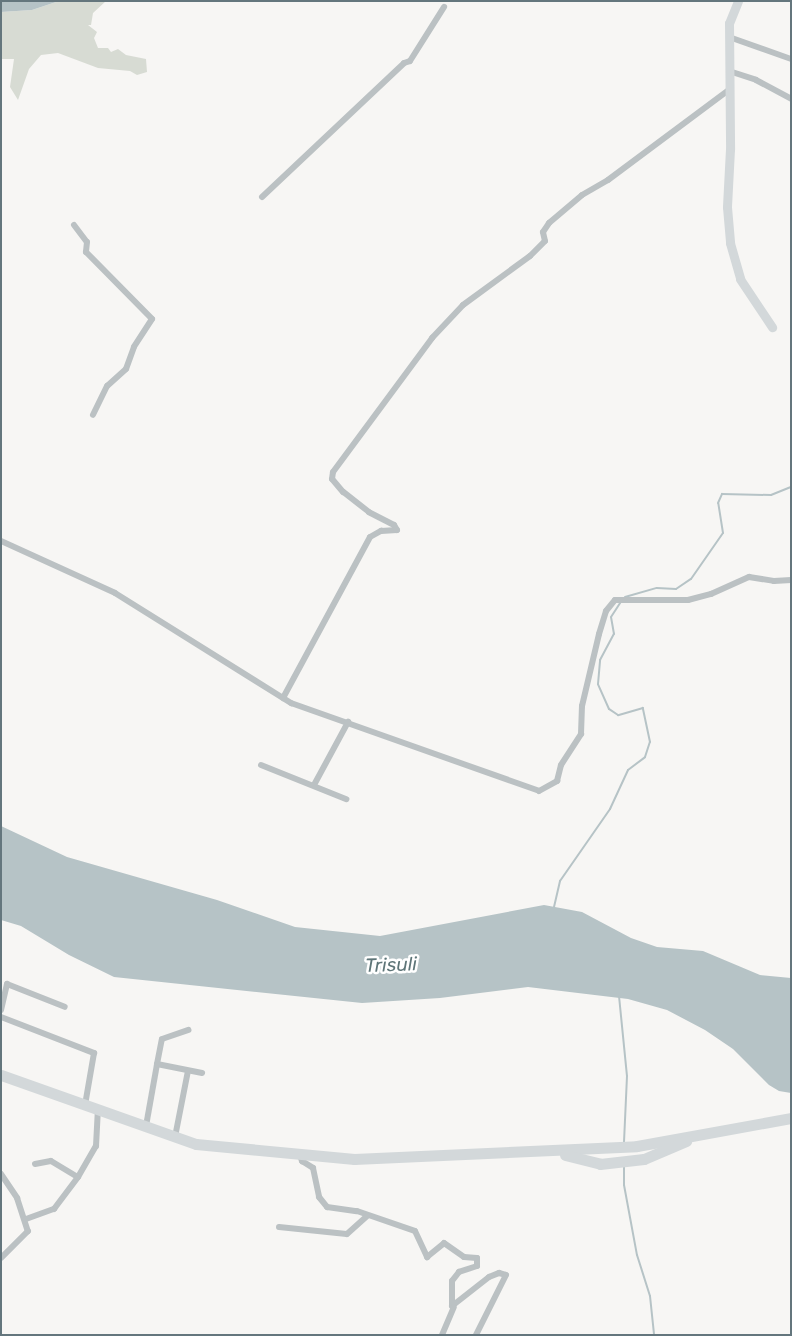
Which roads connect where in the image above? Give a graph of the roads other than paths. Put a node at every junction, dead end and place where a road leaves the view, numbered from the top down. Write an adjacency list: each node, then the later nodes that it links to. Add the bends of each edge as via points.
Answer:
1 (738, 1): 3 (street, via 730,14)
2 (444, 7): 8 (street, via 410,61 404,63)
3 (729, 37): 4 (street); 5 (street)
4 (791, 59)
5 (729, 71): 6 (street); 7 (street, via 756,80)
6 (730, 88): 10 (street, via 727,207 730,243 740,279); 14 (street, via 608,180 582,195 549,222 543,232 545,241 530,256 463,305 422,352 334,472 332,479 343,492 369,512 394,524 397,530 377,532 370,537)
7 (791, 99)
8 (262, 197)
9 (74, 226): 11 (street, via 87,242 86,252 152,319 134,347 126,368 107,386)
10 (772, 327)
11 (93, 415)
12 (1, 540): 14 (street, via 115,593 229,661)
13 (791, 580): 15 (street, via 749,577 712,594 688,600 615,600 606,611 599,634 582,706 581,734 561,765 557,781 544,789 533,790 476,771)
14 (283, 698): 15 (street)
15 (348, 722): 17 (street)
16 (261, 765): 17 (street)
17 (314, 785): 18 (street)
18 (346, 799)
19 (65, 1007): 20 (street, via 8,984)
20 (1, 1010)
21 (1, 1017): 27 (street, via 94,1053)
22 (188, 1030): 23 (street, via 162,1039)
23 (157, 1064): 24 (street); 30 (street)
24 (188, 1070): 25 (street); 32 (street)
25 (202, 1074)
26 (1, 1075): 27 (highway)
27 (84, 1105): 28 (highway)
28 (98, 1109): 30 (highway); 37 (street, via 96,1146)
29 (791, 1118): 31 (highway)
30 (146, 1126): 32 (highway)
31 (697, 1136): 33 (highway, via 602,1150); 33 (highway, via 638,1160 600,1164)
32 (175, 1137): 34 (highway, via 220,1148)
33 (554, 1152): 34 (highway, via 392,1160 354,1160)
34 (299, 1153): 38 (street, via 302,1161 314,1168 323,1204 332,1210 357,1211)
35 (35, 1164): 37 (street, via 51,1161)
36 (1, 1174): 39 (street)
37 (78, 1177): 39 (street, via 54,1208)
38 (367, 1216): 40 (street, via 347,1234); 42 (street, via 415,1231 427,1257 444,1243 464,1257 477,1258 477,1266 459,1272 452,1280 450,1303)
39 (26, 1218): 41 (street, via 26,1236)
40 (279, 1227)
41 (1, 1258)
42 (454, 1307): 43 (street); 44 (street, via 469,1290 489,1277 499,1272 506,1276)
43 (442, 1335)
44 (476, 1335)

